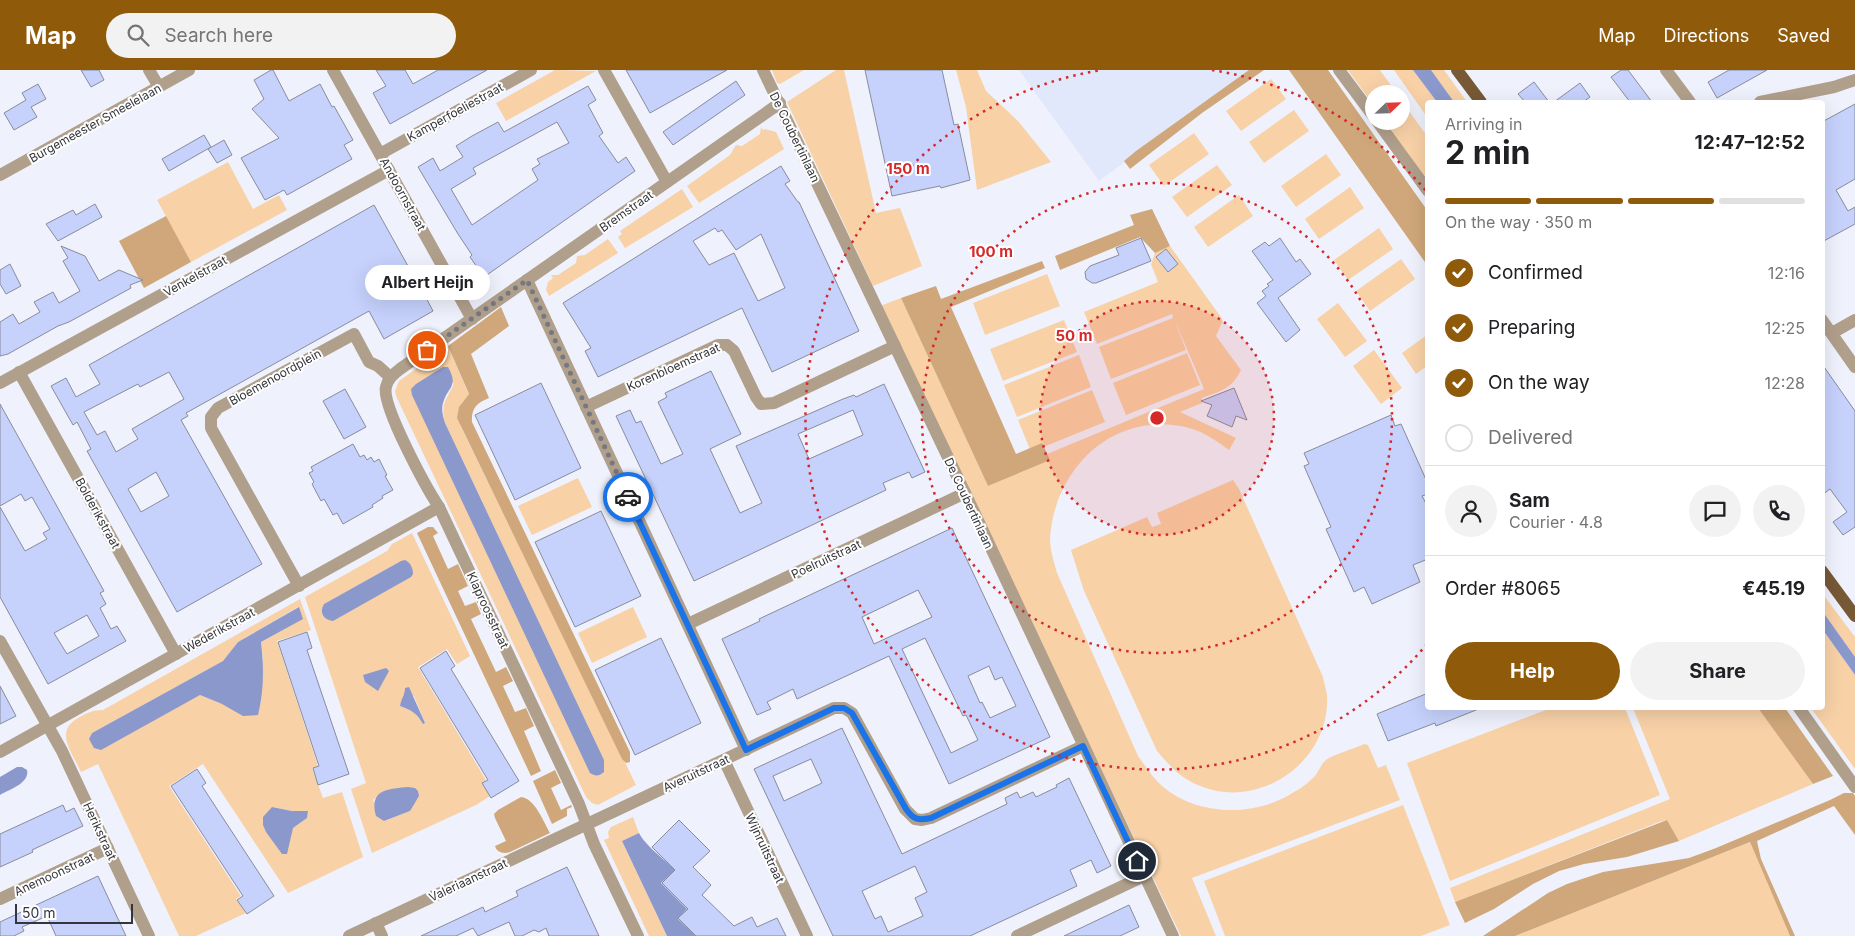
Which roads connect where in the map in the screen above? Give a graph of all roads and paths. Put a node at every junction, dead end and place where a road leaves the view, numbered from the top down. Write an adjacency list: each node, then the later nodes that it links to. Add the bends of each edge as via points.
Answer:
1 (150, 70): 11 (street)
2 (190, 70): 11 (street, Burgemeester Smeelelaan)
3 (333, 70): 18 (street, Andoornstraat)
4 (531, 70): 18 (street, Kamperfoeliestraat)
5 (604, 70): 21 (street)
6 (764, 70): 15 (street, De Coubertinlaan)
7 (1340, 70): 16 (street)
8 (1457, 70): 12 (main road)
9 (1666, 70): 13 (street)
10 (1855, 80): 14 (street)
11 (159, 87): 20 (street, Burgemeester Smeelelaan)
12 (1480, 100)
13 (1688, 100)
14 (1769, 100)
15 (780, 103): 21 (street, Bremstraat); 28 (street, De Coubertinlaan)
16 (1365, 105)
17 (1383, 130): 22 (street)
18 (380, 154): 19 (street, Andoornstraat)
19 (389, 170): 24 (street, Andoornstraat); 30 (street, Venkelstraat)
20 (0, 175)
21 (667, 182): 23 (street, Bremstraat)
22 (1425, 188)
23 (527, 280): 24 (street, Bremstraat); 33 (street)
24 (472, 319): 31 (street)
25 (1855, 320): 27 (street)
26 (1825, 324): 27 (street)
27 (1832, 333): 29 (street)
28 (895, 346): 33 (street, Korenbloemstraat, via 774,403 762,404 734,351 727,345 718,345); 34 (street, De Coubertinlaan)
29 (1855, 367)
30 (19, 372): 32 (street, Venkelstraat); 41 (street, Bolderikstraat)
31 (390, 377): 35 (street, Klaproosstraat, via 385,388 387,404); 37 (street, Bloemenoordplein, via 369,362 354,334 218,408 212,417 211,428)
32 (0, 382)
33 (586, 407): 39 (street)
34 (965, 493): 39 (street, Poelruitstraat); 44 (street, De Coubertinlaan)
35 (439, 507): 37 (street, Wederikstraat); 49 (street, Klaproosstraat)
36 (1825, 575): 38 (main road)
37 (299, 586): 41 (street, Wederikstraat)
38 (1855, 616)
39 (688, 624): 45 (street)
40 (0, 641): 43 (street, Herikstraat)
41 (176, 654): 43 (street, Wederikstraat)
42 (1800, 710): 48 (street)
43 (48, 726): 46 (street, Wederikstraat); 50 (street, Herikstraat)
44 (1083, 746): 45 (street, Averuitstraat, via 922,820 915,819 906,809 852,713 844,708 834,708); 51 (street, De Coubertinlaan)
45 (746, 750): 47 (street, Averuitstraat)
46 (0, 752)
47 (724, 760): 49 (street, Averuitstraat); 58 (street, Wijnruitstraat)
48 (1855, 787)
49 (586, 824): 53 (street, Valeriaanstraat); 57 (street, Klaproosstraat)
50 (108, 848): 52 (street, Anemoonstraat); 54 (street, Herikstraat)
51 (1144, 876): 59 (street); 60 (street, De Coubertinlaan)
52 (0, 899)
53 (376, 923): 55 (street, Valeriaanstraat); 56 (street)
54 (149, 936)
55 (349, 936)
56 (382, 936)
57 (638, 936)
58 (806, 936)
59 (1017, 936)
60 (1173, 936)

